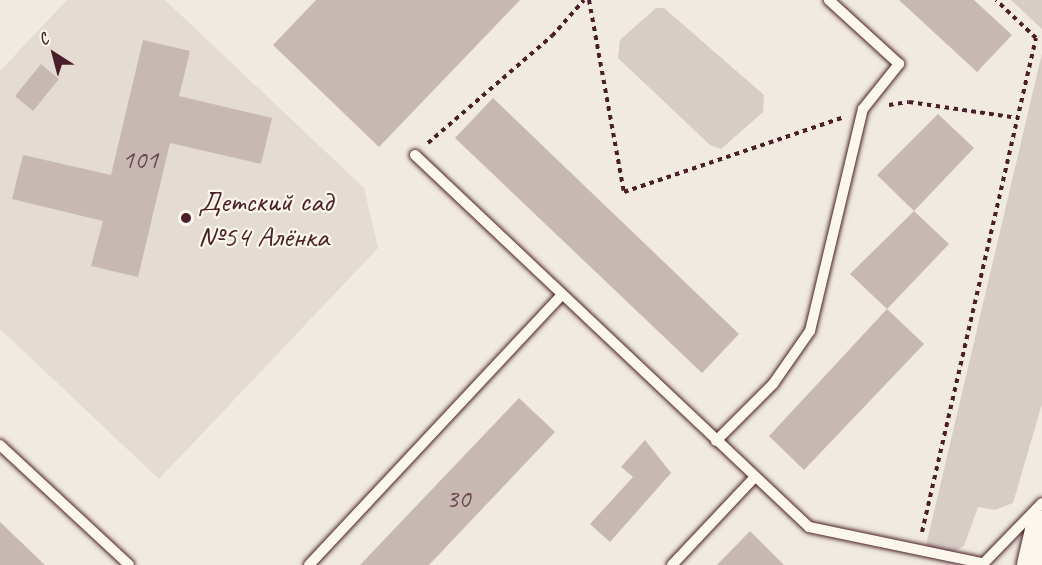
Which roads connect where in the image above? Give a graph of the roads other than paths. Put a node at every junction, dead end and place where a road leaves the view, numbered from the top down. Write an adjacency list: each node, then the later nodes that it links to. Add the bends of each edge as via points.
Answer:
1 (829, 0): 4 (lane, via 899,64 863,109 810,331 773,384)
2 (415, 155): 3 (lane)
3 (562, 295): 4 (lane); 11 (lane)
4 (716, 441): 6 (lane)
5 (0, 445): 10 (lane)
6 (754, 478): 9 (lane, via 809,527); 12 (lane)
7 (1042, 503): 9 (lane)
8 (1042, 527): 13 (main road)
9 (982, 564)
10 (129, 565)
11 (309, 565)
12 (672, 565)
13 (1033, 565)

